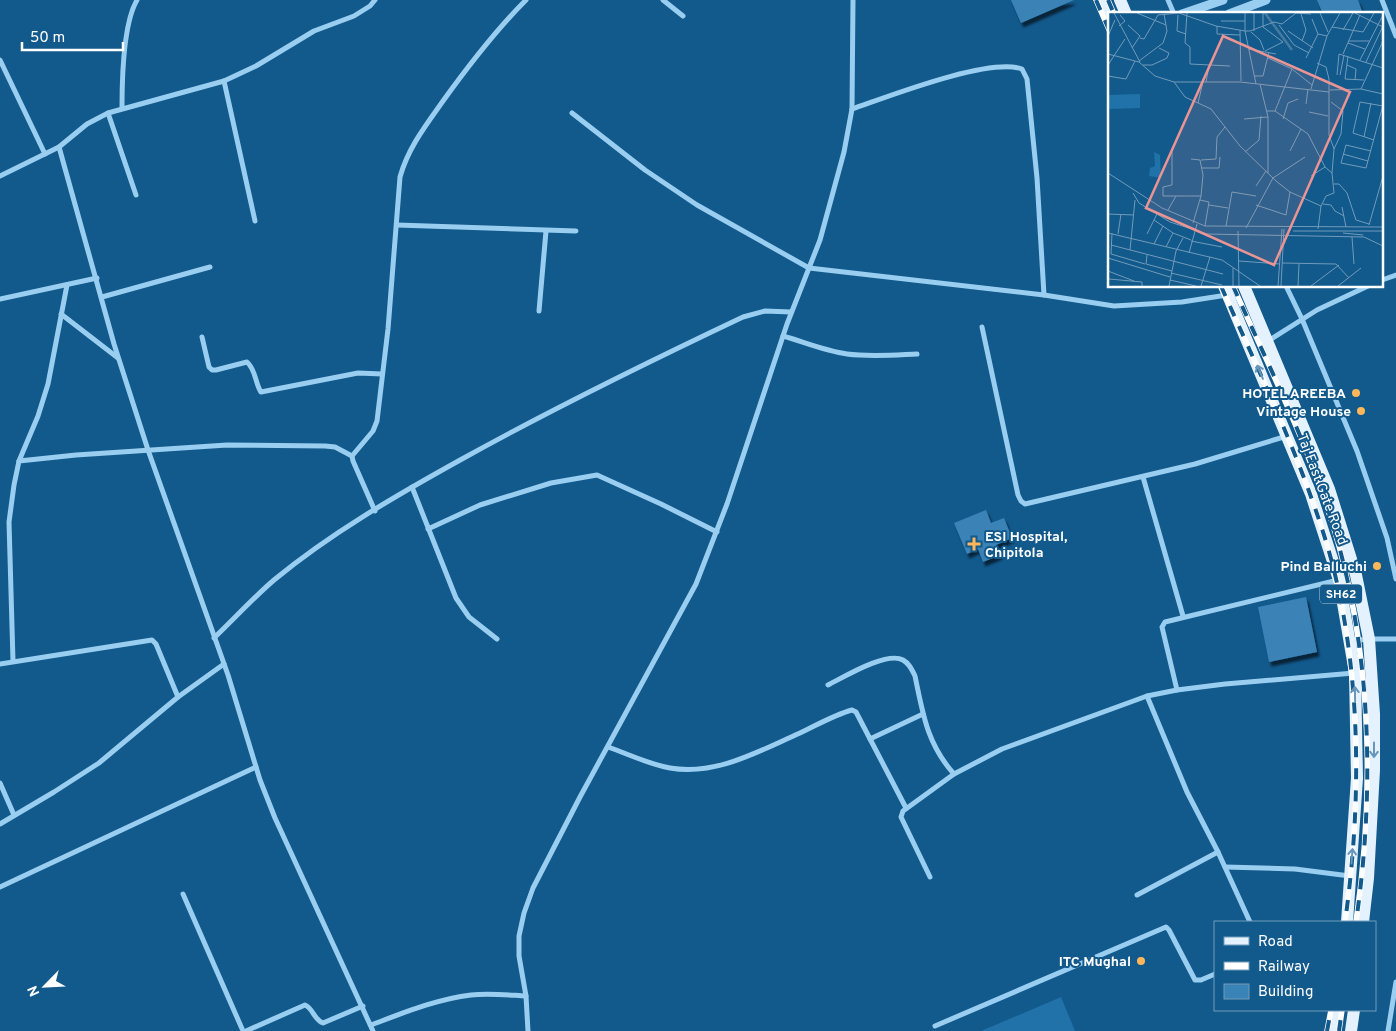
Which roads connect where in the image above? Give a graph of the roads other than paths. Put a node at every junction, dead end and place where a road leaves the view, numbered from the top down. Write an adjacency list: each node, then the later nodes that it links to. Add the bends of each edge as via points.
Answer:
1 (137, 0): 21 (street, via 128,23)
2 (375, 0): 20 (street, via 354,16 314,31 256,66)
3 (526, 0): 30 (street, via 476,58 412,147 400,177)
4 (663, 0): 16 (street)
5 (853, 0): 22 (street)
6 (1101, 0): 17 (main road)
7 (1120, 0): 12 (main road)
8 (1168, 0): 13 (street)
9 (1223, 0): 14 (street)
10 (1266, 0): 15 (street)
11 (1382, 0): 18 (street)
12 (1125, 12)
13 (1173, 12)
14 (1188, 12)
15 (1234, 12)
16 (683, 16)
17 (1108, 16)
18 (1396, 36)
19 (0, 60): 26 (street)
20 (224, 80): 21 (street); 29 (street)
21 (122, 108): 23 (street)
22 (852, 109): 34 (street, via 844,152); 43 (street, via 956,75 1015,66 1022,69 1027,80 1037,178)
23 (108, 113): 25 (street, via 87,124); 28 (street)
24 (572, 113): 34 (street, via 645,170 697,205)
25 (59, 147): 26 (street); 36 (street)
26 (45, 154): 27 (street)
27 (0, 176)
28 (136, 195)
29 (254, 220)
30 (397, 225): 31 (street); 56 (street)
31 (546, 231): 32 (street); 46 (street)
32 (576, 231)
33 (210, 267): 44 (street)
34 (809, 268): 43 (street); 47 (street)
35 (1396, 275): 37 (street)
36 (97, 278): 38 (street); 44 (street)
37 (1384, 279)
38 (67, 285): 45 (street); 48 (street)
39 (1245, 288): 53 (main road, SH62)
40 (1287, 288): 49 (street)
41 (1364, 288): 49 (street)
42 (1226, 291): 43 (street, via 1182,302 1114,306); 57 (main road, Taj East Gate Road / SH62, one-way to 42)
43 (1044, 295)
44 (102, 297): 55 (street)
45 (0, 299)
46 (539, 311)
47 (792, 312): 51 (street); 62 (street, via 765,311 743,317 598,387)
48 (61, 314): 55 (street); 60 (street, via 48,384)
49 (1302, 319): 53 (street); 66 (street, via 1388,538)
50 (982, 327): 61 (street, via 1020,501 1029,504)
51 (783, 336): 54 (street, via 846,354); 65 (street)
52 (202, 337): 56 (street, via 209,367 216,370 247,362 261,392 358,374)
53 (1268, 341): 72 (main road, SH62, via 1329,489 1356,575)
54 (917, 354)
55 (119, 359): 58 (street)
56 (382, 374): 59 (street, via 374,431)
57 (1287, 436): 61 (street); 67 (main road, Taj East Gate Road / SH62, via 1311,494)
58 (148, 450): 59 (street, via 227,445 325,446 335,447); 60 (street); 69 (street)
59 (352, 456): 63 (street)
60 (19, 461): 74 (street, via 8,522)
61 (1143, 477): 68 (street)
62 (412, 487): 63 (street); 64 (street)
63 (375, 511): 69 (street, via 273,581)
64 (428, 529): 65 (street, via 480,504 551,483 597,475); 71 (street, via 456,598 469,617)
65 (716, 532): 84 (street, via 696,584)
66 (1396, 579)
67 (1339, 580): 68 (street); 73 (main road, Taj East Gate Road / SH62)
68 (1183, 616): 79 (street, via 1167,620 1162,627)
69 (214, 638): 76 (street)
70 (1396, 638): 72 (street)
71 (497, 639)
72 (1369, 639): 73 (street); 100 (main road, SH62, one-way to 100, via 1374,770)
73 (1350, 641): 77 (main road, Taj East Gate Road / SH62)
74 (13, 661): 75 (street); 81 (street, via 152,640)
75 (0, 664)
76 (224, 664): 81 (street); 85 (street)
77 (1355, 673): 79 (street); 93 (main road, Taj East Gate Road / SH62, one-way to 77, via 1357,778)
78 (828, 684): 82 (street, via 879,661 902,659 915,676)
79 (1177, 690): 80 (street)
80 (1147, 696): 86 (street, via 1002,749); 91 (street, via 1187,792)
81 (178, 697): 89 (street, via 98,762)
82 (923, 714): 83 (street); 86 (street, via 938,754)
83 (870, 739): 84 (street, via 852,710 750,755 703,768 669,768); 88 (street)
84 (608, 747): 103 (street, via 533,888 524,912 518,936)
85 (256, 767): 95 (street); 104 (street, via 275,818)
86 (954, 774): 88 (street)
87 (0, 783): 89 (street)
88 (906, 808): 94 (street, via 901,817)
89 (14, 815): 90 (street)
90 (0, 824)
91 (1218, 852): 92 (street); 97 (street)
92 (1225, 867): 93 (street, via 1295,869); 98 (street)
93 (1350, 876): 99 (main road, Taj East Gate Road / SH62)
94 (930, 877)
95 (0, 887)
96 (183, 894): 109 (street)
97 (1137, 895)
98 (1250, 921)
99 (1347, 921)
100 (1363, 921)
101 (1214, 974): 107 (street, via 1195,980 1166,927)
102 (1396, 982): 113 (street)
103 (526, 996): 108 (street, via 452,998 400,1014); 110 (street)
104 (363, 1006): 108 (street); 109 (street, via 323,1023 305,1005)
105 (1337, 1011): 111 (main road)
106 (1354, 1011): 112 (main road)
107 (935, 1026)
108 (372, 1028)
109 (244, 1031)
110 (528, 1031)
111 (1334, 1031)
112 (1351, 1031)
113 (1388, 1031)

